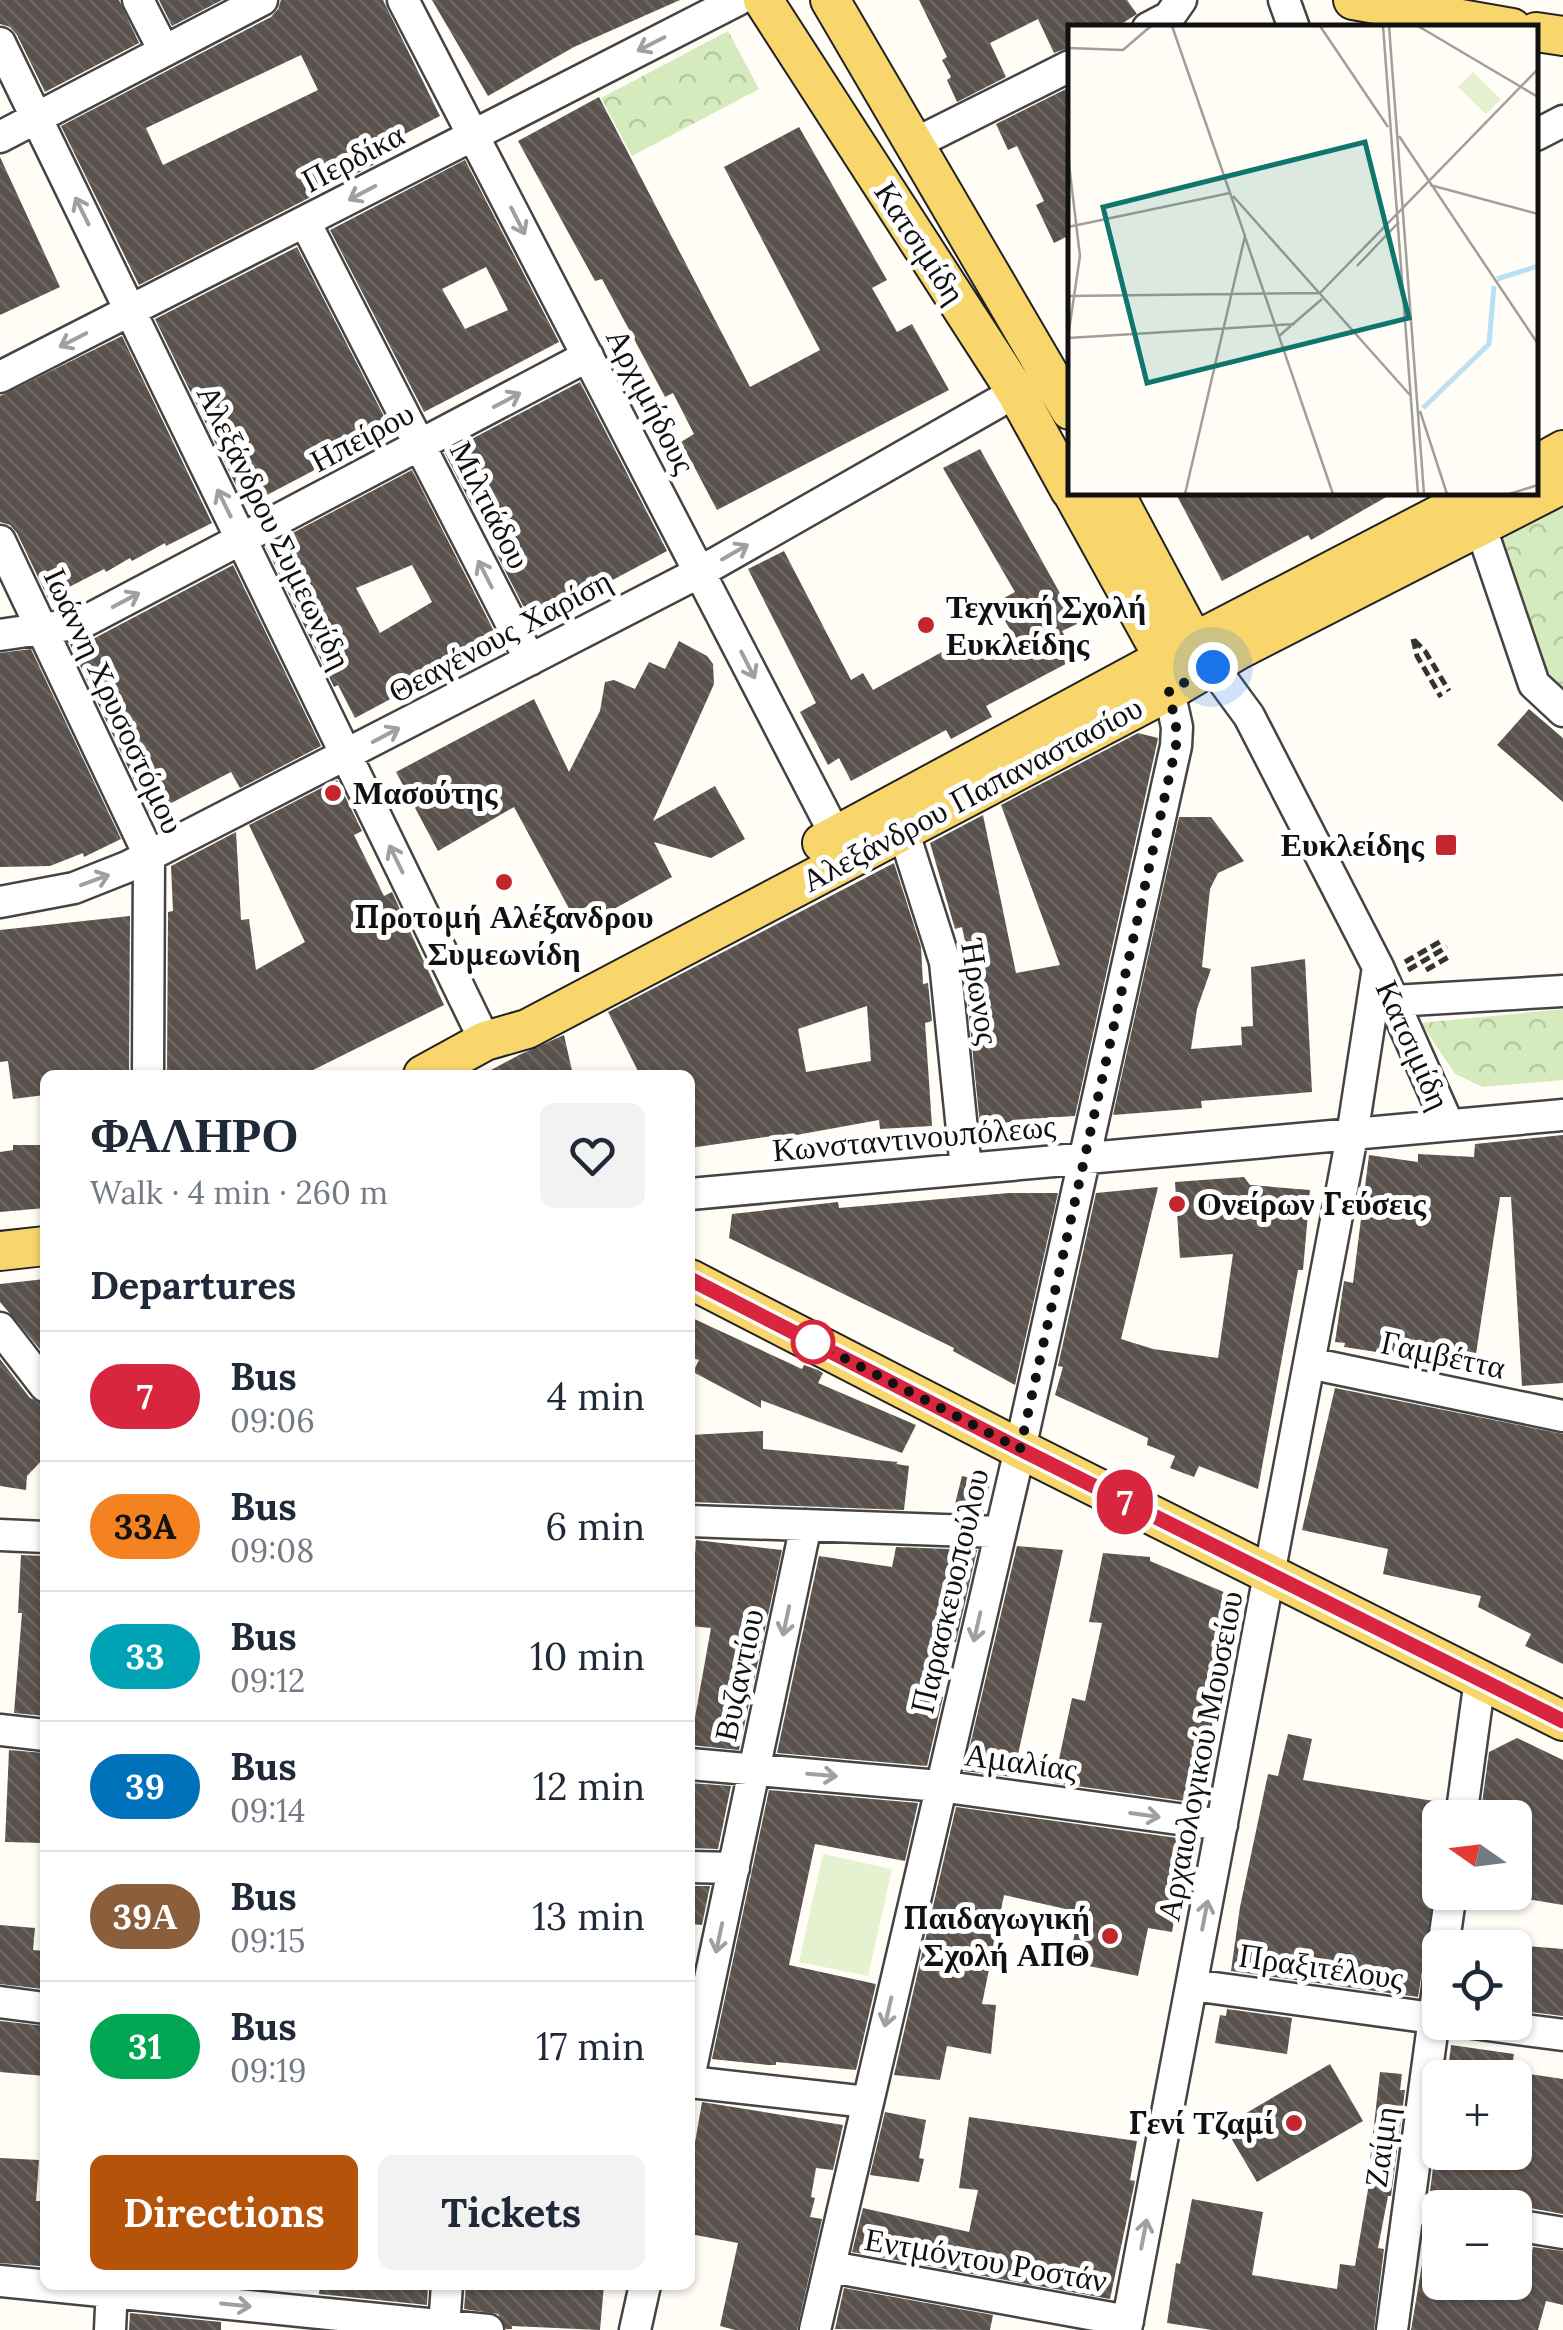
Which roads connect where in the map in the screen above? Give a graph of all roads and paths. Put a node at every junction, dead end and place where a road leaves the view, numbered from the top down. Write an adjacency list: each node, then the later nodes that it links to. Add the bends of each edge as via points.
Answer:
1 (138, 0): 16 (street)
2 (262, 0): 16 (street)
3 (403, 0): 20 (street, Αρχιμήδους)
4 (738, 0): 20 (street, Περδίκα, one-way to 20)
5 (762, 0): 29 (main road, Κατσιμίδη)
6 (1180, 0): 10 (street)
7 (1284, 0): 11 (street)
8 (1352, 0): 12 (main road)
9 (839, 6): 23 (main road, Κατσιμίδη)
10 (1154, 25)
11 (1293, 25)
12 (1495, 25)
13 (1538, 32): 14 (main road)
14 (1563, 36)
15 (0, 43): 18 (street, Αλεξάνδρου Συμεωνίδη)
16 (164, 51): 18 (street)
17 (1068, 67): 23 (street)
18 (36, 118): 22 (street); 25 (street, Αλεξάνδρου Συμεωνίδη, one-way to 18)
19 (1563, 121): 21 (street)
20 (474, 134): 24 (street, Περδίκα, one-way to 24); 26 (street, Αρχιμήδους, one-way to 26)
21 (1538, 134)
22 (0, 137)
23 (916, 143): 28 (main road, Κατσιμίδη)
24 (305, 222): 25 (street, Περδίκα); 30 (street, Μιλτιάδου)
25 (130, 311): 27 (street, Περδίκα, one-way to 27); 41 (street, Αλεξάνδρου Συμεωνίδη, one-way to 25)
26 (588, 356): 30 (street, Ηπείρου, one-way to 26); 42 (street, Αρχιμήδους)
27 (0, 376)
28 (1066, 390)
29 (1016, 392): 34 (main road, Κατσιμίδη); 42 (street, Θεαγένους Χαρίση, one-way to 29)
30 (420, 447): 41 (street, Ηπείρου); 45 (street, Μιλτιάδου, one-way to 30)
31 (1563, 450): 32 (main road)
32 (1538, 464)
33 (1563, 484): 35 (main road, Αλεξάνδρου Παπαναστασίου)
34 (1068, 486)
35 (1538, 490)
36 (1074, 495): 46 (main road, Κατσιμίδη)
37 (1115, 495): 46 (main road, Κατσιμίδη)
38 (1513, 495): 39 (main road, Αλεξάνδρου Παπαναστασίου)
39 (1477, 503): 46 (main road, Αλεξάνδρου Παπαναστασίου, via 1240,649); 49 (street, via 1534,684)
40 (0, 540): 43 (street, Ιωάννη Χρυσοστόμου)
41 (242, 540): 43 (street, Ηπείρου, one-way to 41, via 82,623); 50 (street, Αλεξάνδρου Συμεωνίδη)
42 (700, 572): 45 (street, Θεαγένους Χαρίση); 52 (street, Αρχιμήδους, one-way to 52)
43 (44, 630): 44 (street, Ηπείρου); 53 (street, Ιωάννη Χρυσοστόμου)
44 (0, 635)
45 (530, 660): 50 (street, Θεαγένους Χαρίση, one-way to 45)
46 (1185, 665): 51 (main road, Αλεξάνδρου Παπαναστασίου); 52 (main road, Αλεξάνδρου Παπαναστασίου); 58 (street, Κατσιμίδη, via 1249,716); 67 (street, Παρασκευοπούλου, via 1177,740)
47 (1449, 691): 48 (path, via 1412,639)
48 (1441, 697)
49 (1563, 711)
50 (346, 756): 53 (street, Θεαγένους Χαρίση); 61 (street, Αλεξάνδρου Συμεωνίδη, one-way to 50)
51 (903, 830): 61 (main road, Αλεξάνδρου Παπαναστασίου, via 527,1029); 68 (street, Ήρωνος, via 945,962)
52 (836, 836): 61 (main road, Αλεξάνδρου Παπαναστασίου, via 517,1007)
53 (149, 855): 54 (street, Θεαγένους Χαρίση, one-way to 53, via 74,888); 62 (street, Ιωάννη Χρυσοστόμου)
54 (0, 902)
55 (1443, 940): 58 (path)
56 (1447, 947): 58 (path)
57 (1452, 955): 59 (path)
58 (1394, 976): 60 (street); 65 (street, Κατσιμίδη); 66 (street, Κατσιμίδη)
59 (1413, 977)
60 (1563, 992)
61 (485, 1041): 63 (main road, Αλεξάνδρου Παπαναστασίου)
62 (148, 1070)
63 (433, 1070)
64 (1563, 1115): 65 (street, Κωνσταντινουπόλεως)
65 (1448, 1124): 66 (street, Κωνσταντινουπόλεως)
66 (1352, 1136): 67 (street, Κωνσταντινουπόλεως); 74 (street, Αρχαιολογικού Μουσείου)
67 (1084, 1158): 68 (street, Κωνσταντινουπόλεως); 77 (street, Παρασκευοπούλου)
68 (966, 1168): 69 (street, Κωνσταντινουπόλεως)
69 (695, 1194)
70 (40, 1247): 71 (main road)
71 (0, 1251)
72 (695, 1282): 77 (main road)
73 (0, 1328): 75 (street)
74 (1309, 1363): 76 (street, Γαμβέττα); 83 (street, Αρχαιολογικού Μουσείου)
75 (40, 1380)
76 (1563, 1416)
77 (1020, 1449): 80 (street, Παρασκευοπούλου); 83 (main road)
78 (695, 1521): 79 (street)
79 (806, 1525): 80 (street); 89 (street, Βυζαντίου, one-way to 89)
80 (999, 1532): 90 (street, Παρασκευοπούλου, one-way to 90)
81 (0, 1535): 82 (street)
82 (40, 1537)
83 (1270, 1574): 84 (main road); 92 (street, Αρχαιολογικού Μουσείου)
84 (1480, 1679): 85 (main road); 91 (street)
85 (1563, 1721)
86 (0, 1730): 87 (street)
87 (40, 1734)
88 (695, 1764): 89 (street, Αμαλίας)
89 (755, 1768): 90 (street, Αμαλίας, one-way to 90); 94 (street, Βυζαντίου)
90 (939, 1786): 92 (street, Αμαλίας, one-way to 92); 104 (street, Παρασκευοπούλου, one-way to 104)
91 (1463, 1800)
92 (1222, 1825): 95 (street, Αρχαιολογικού Μουσείου, one-way to 92)
93 (695, 1867): 94 (street)
94 (734, 1868): 102 (street, Βυζαντίου, one-way to 102)
95 (1192, 1985): 98 (street, Πραξιτέλους); 116 (street, Αρχαιολογικού Μουσείου, one-way to 95)
96 (0, 2002): 97 (street)
97 (40, 2007)
98 (1422, 2017)
99 (1532, 2031): 100 (street)
100 (1563, 2035)
101 (1434, 2040): 105 (street, Ζαίμη)
102 (695, 2050)
103 (695, 2083): 104 (street)
104 (867, 2102): 109 (street, Παρασκευοπούλου)
105 (1409, 2207): 106 (street); 122 (street, Ζαίμη)
106 (1422, 2209)
107 (1532, 2227): 108 (street)
108 (1563, 2232)
109 (831, 2268): 116 (street, Εντμόντου Ροστάν); 121 (street, Παρασκευοπούλου)
110 (0, 2281): 111 (street)
111 (40, 2284)
112 (112, 2290): 118 (street)
113 (129, 2290): 117 (street, one-way to 117)
114 (447, 2290): 117 (street)
115 (644, 2290): 120 (street)
116 (1127, 2326)
117 (444, 2327): 119 (street)
118 (110, 2330)
119 (488, 2330)
120 (635, 2330)
121 (815, 2330)
122 (1392, 2330)

